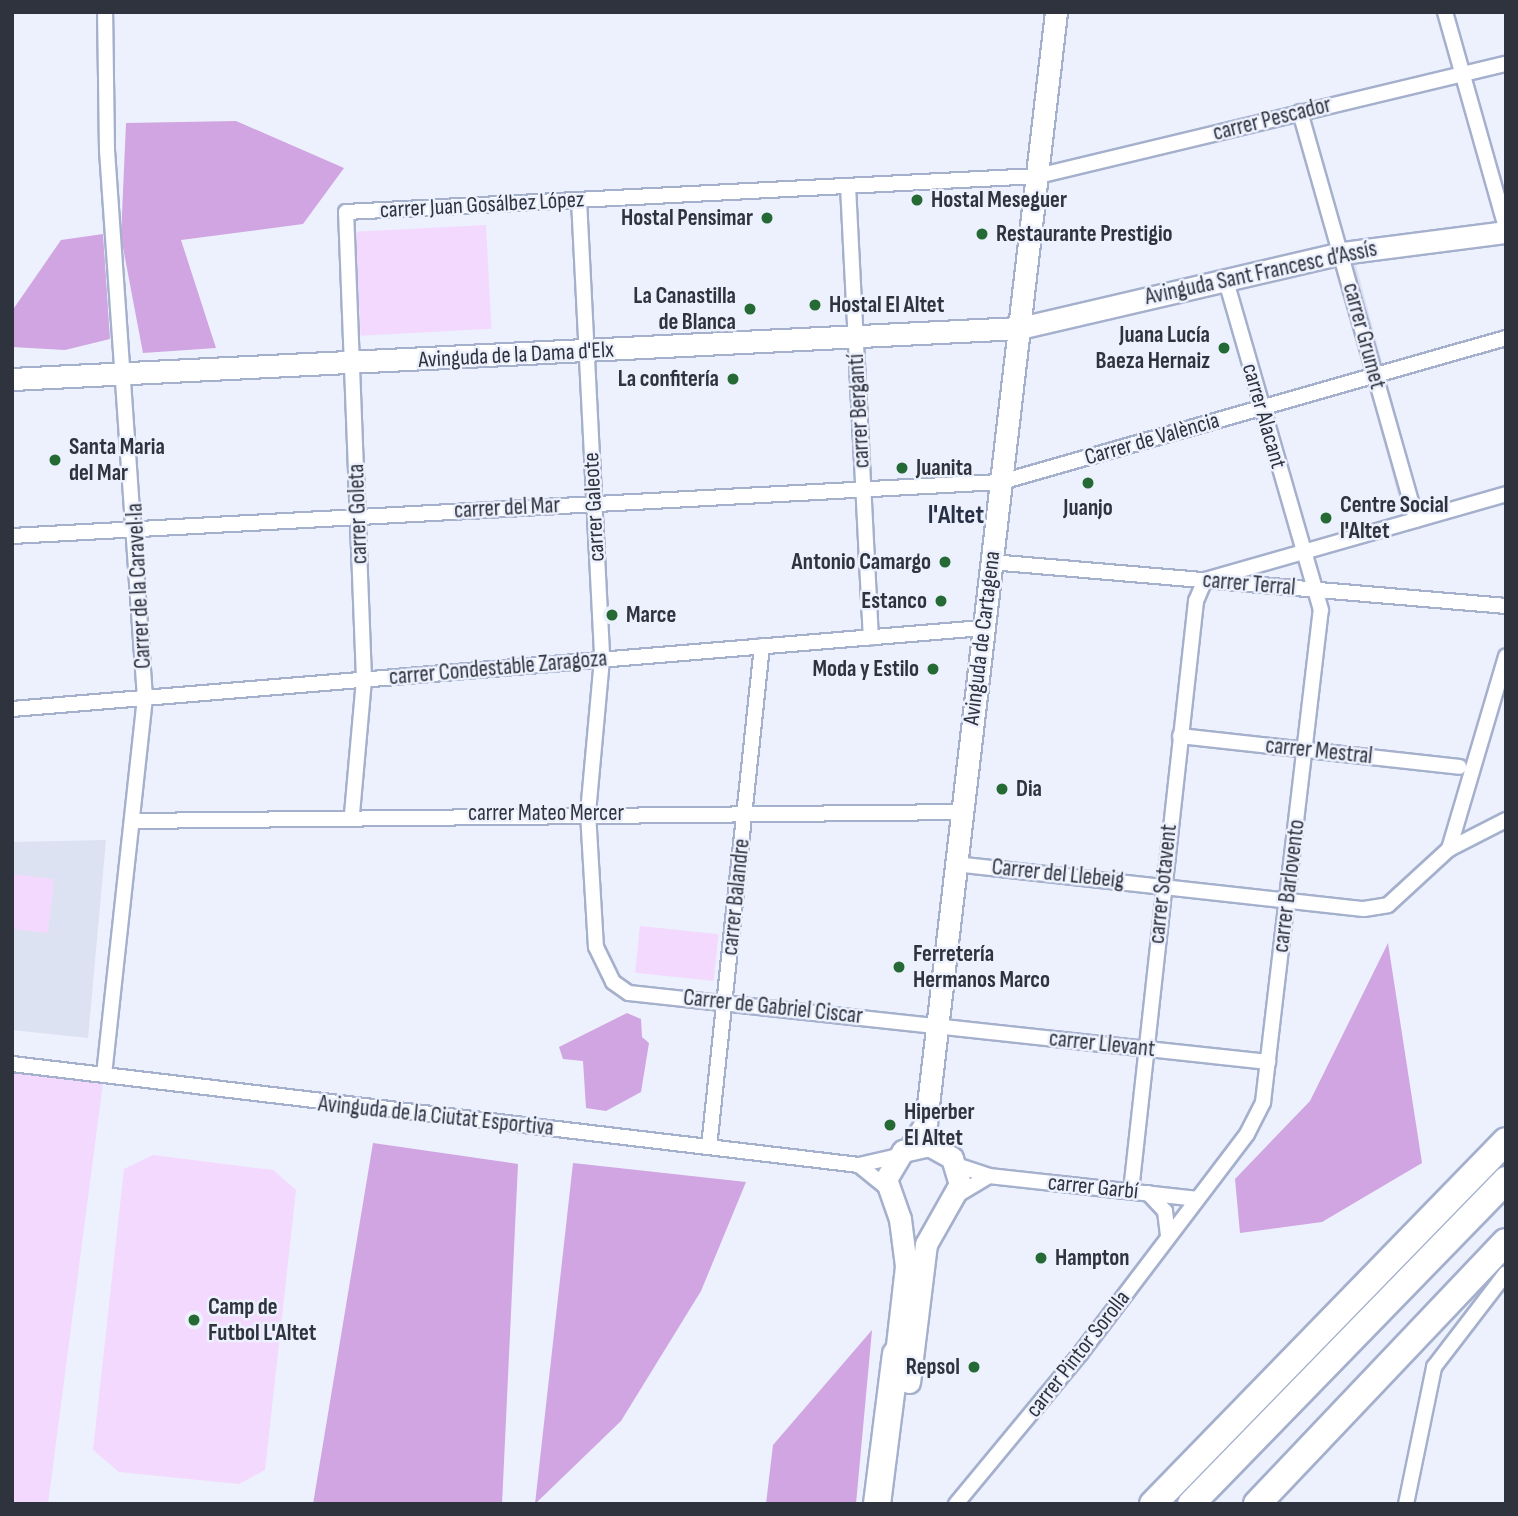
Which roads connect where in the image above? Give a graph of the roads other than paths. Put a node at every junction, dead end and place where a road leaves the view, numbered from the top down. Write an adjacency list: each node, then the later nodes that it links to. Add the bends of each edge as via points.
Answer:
1 (105, 12): 19 (street, Carrer de la Caravel·la, via 107,150)
2 (1056, 12): 7 (main road, Avinguda de Cartagena)
3 (1445, 12): 5 (street)
4 (1506, 64): 5 (street, carrer Pescador)
5 (1462, 74): 6 (street, carrer Pescador); 11 (street)
6 (1300, 112): 7 (street, carrer Pescador); 12 (street, carrer Grumet)
7 (1038, 176): 8 (street, carrer Juan Gosálbez López); 14 (main road, Avinguda de Cartagena)
8 (848, 186): 9 (street, carrer Juan Gosálbez López); 16 (street, carrer Bergantí)
9 (579, 200): 10 (street, carrer Juan Gosálbez López); 17 (street, carrer Galeote)
10 (345, 212): 18 (street, carrer Goleta)
11 (1506, 230): 12 (main road, Avinguda Sant Francesc d’Assís)
12 (1342, 253): 13 (main road, Avinguda Sant Francesc d’Assís); 20 (street, carrer Grumet)
13 (1224, 278): 14 (main road, Avinguda Sant Francesc d’Assís); 22 (street, carrer Alacant)
14 (1020, 328): 16 (main road, Avinguda de la Dama d'Elx); 23 (main road, Avinguda de Cartagena)
15 (1506, 338): 20 (street, Carrer de València)
16 (856, 340): 17 (main road, Avinguda de la Dama d'Elx); 24 (street, carrer Bergantí)
17 (587, 351): 18 (main road, Avinguda de la Dama d'Elx); 26 (street, carrer Galeote)
18 (352, 362): 19 (main road, Avinguda de la Dama d'Elx); 27 (street, carrer Goleta)
19 (127, 373): 21 (main road, Avinguda de la Dama d'Elx); 29 (street, Carrer de la Caravel·la)
20 (1374, 375): 22 (street, Carrer de València); 28 (street, carrer Grumet)
21 (12, 379)
22 (1261, 407): 23 (street, Carrer de València); 31 (street, carrer Alacant)
23 (1001, 482): 24 (street, carrer del Mar); 32 (main road, Avinguda de Cartagena)
24 (863, 489): 26 (street, carrer del Mar); 37 (street, carrer Bergantí)
25 (1506, 494): 28 (street)
26 (594, 503): 27 (street, carrer del Mar); 40 (street, carrer Galeote)
27 (358, 516): 29 (street, carrer del Mar); 41 (street, carrer Goleta)
28 (1416, 520): 31 (street)
29 (136, 529): 30 (street, carrer del Mar); 42 (street, Carrer de la Caravel·la)
30 (12, 536)
31 (1303, 554): 33 (street); 34 (street, carrer Barlovento)
32 (992, 562): 33 (street, carrer Terral); 36 (main road, Avinguda de Cartagena)
33 (1205, 580): 34 (street, carrer Terral); 44 (street, carrer Sotavent, via 1196,601)
34 (1315, 590): 35 (street, carrer Terral); 45 (street, carrer Barlovento, via 1321,610)
35 (1506, 606)
36 (983, 628): 37 (street, carrer Condestable Zaragoza); 48 (main road, Avinguda de Cartagena)
37 (871, 637): 38 (street, carrer Condestable Zaragoza)
38 (762, 646): 40 (street, carrer Condestable Zaragoza); 47 (street, carrer Balandre)
39 (1506, 656): 53 (street)
40 (602, 659): 41 (street, carrer Condestable Zaragoza); 49 (street, carrer Galeote)
41 (364, 679): 42 (street, carrer Condestable Zaragoza); 50 (street, carrer Goleta)
42 (145, 698): 43 (street, carrer Condestable Zaragoza); 52 (street, Carrer de la Caravel·la)
43 (12, 709)
44 (1180, 736): 45 (street, carrer Mestral); 55 (street, carrer Sotavent)
45 (1305, 749): 46 (street, carrer Mestral); 56 (street, carrer Barlovento)
46 (1459, 767)
47 (745, 812): 48 (street, carrer Mateo Mercer); 49 (street, carrer Mateo Mercer); 58 (street, carrer Balandre)
48 (961, 812): 54 (main road, Avinguda de Cartagena)
49 (588, 813): 50 (street, carrer Mateo Mercer); 57 (street, carrer Galeote, via 596,947)
50 (352, 814): 52 (street, carrer Mateo Mercer)
51 (1506, 820): 53 (street, Carrer del Llebeig)
52 (132, 821): 63 (street, Carrer de la Caravel·la)
53 (1449, 849): 56 (street, Carrer del Llebeig, via 1388,905 1364,909)
54 (955, 864): 55 (street, Carrer del Llebeig); 59 (main road, Avinguda de Cartagena)
55 (1162, 884): 56 (street, Carrer del Llebeig); 60 (street, carrer Sotavent)
56 (1287, 897): 61 (street, carrer Barlovento)
57 (613, 982): 58 (street, Carrer de Gabriel Ciscar, via 629,993)
58 (726, 1001): 59 (street, Carrer de Gabriel Ciscar); 66 (street, carrer Balandre)
59 (937, 1026): 60 (street, carrer Llevant); 64 (main road, Avinguda de Cartagena)
60 (1145, 1049): 61 (street, carrer Llevant); 73 (street, carrer Sotavent)
61 (1268, 1062): 77 (street, carrer Barlovento, via 1257,1119)
62 (12, 1064): 63 (street, Avinguda de la Ciutat Esportiva)
63 (104, 1075): 66 (street, Avinguda de la Ciutat Esportiva)
64 (926, 1122): 67 (main road); 68 (main road)
65 (1506, 1141): 87 (highway)
66 (709, 1147): 70 (street, Avinguda de la Ciutat Esportiva)
67 (939, 1148): 68 (main road); 69 (main road)
68 (904, 1152): 70 (street); 76 (main road)
69 (956, 1164): 71 (street, carrer Garbí); 75 (main road)
70 (859, 1165): 76 (street)
71 (989, 1176): 73 (street, carrer Garbí); 75 (street)
72 (1506, 1180): 88 (highway)
73 (1132, 1191): 74 (street, carrer Garbí)
74 (1148, 1193): 77 (street, carrer Garbí); 79 (street, via 1165,1211)
75 (958, 1194): 78 (main road)
76 (891, 1197): 78 (main road, via 916,1218); 82 (main road, via 906,1266)
77 (1196, 1199): 79 (street, carrer Pintor Sorolla)
78 (940, 1216): 83 (main road, via 924,1254)
79 (1168, 1236): 86 (street, carrer Pintor Sorolla)
80 (1506, 1242): 89 (highway)
81 (1506, 1273): 90 (street, via 1434,1367)
82 (896, 1354): 84 (highway)
83 (909, 1382): 85 (highway)
84 (877, 1504)
85 (895, 1504)
86 (956, 1504)
87 (1153, 1504)
88 (1191, 1504)
89 (1258, 1504)
90 (1406, 1504)

